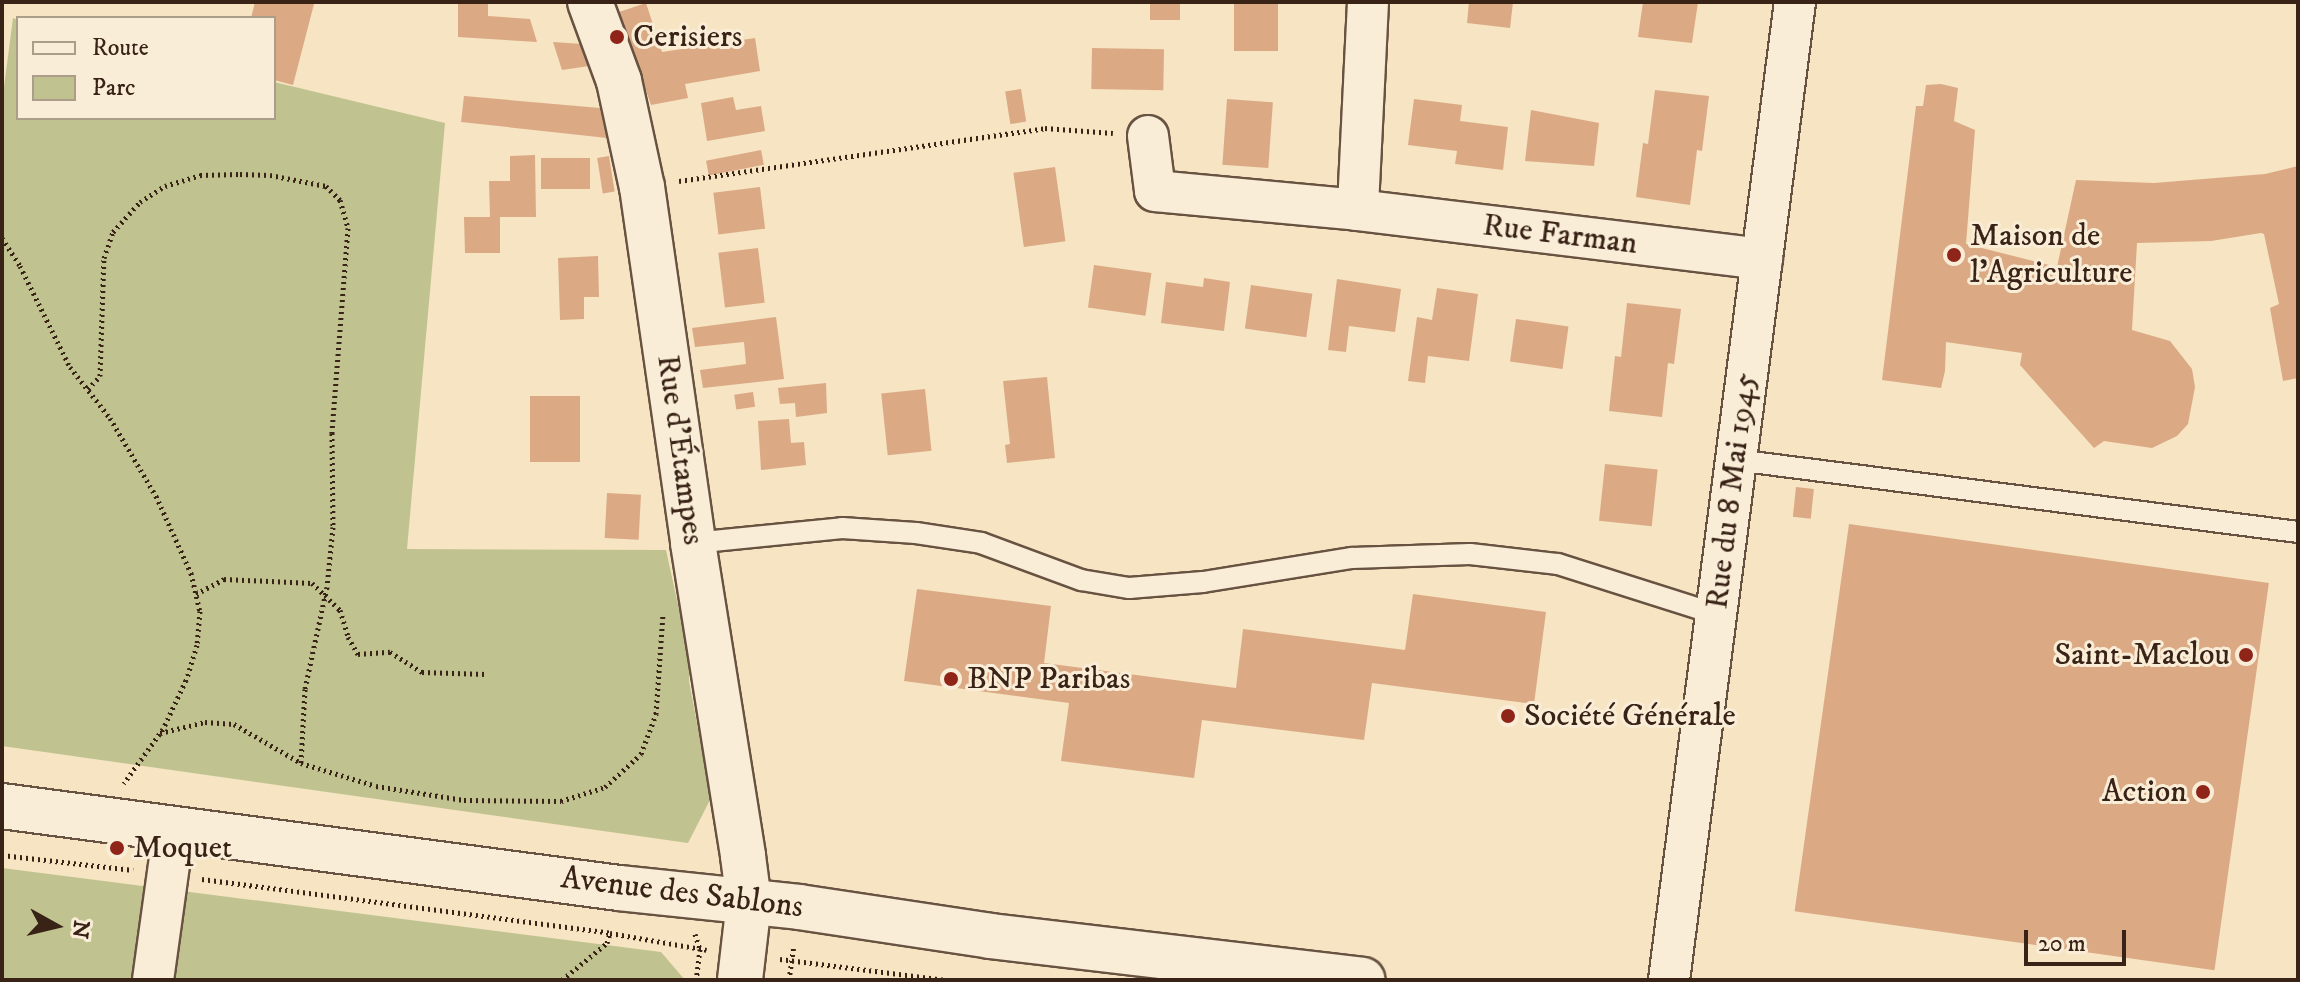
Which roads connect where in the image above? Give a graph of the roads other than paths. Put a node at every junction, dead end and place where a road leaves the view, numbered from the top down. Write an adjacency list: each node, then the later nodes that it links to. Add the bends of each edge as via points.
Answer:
1 (590, 2): 9 (street, Rue d'Étampes, via 619,81 642,187)
2 (1368, 2): 5 (street)
3 (1795, 2): 6 (street, Rue du 8 Mai 1945)
4 (1148, 136): 5 (street, Rue Farman, via 1155,191)
5 (1358, 210): 6 (street, Rue Farman)
6 (1762, 259): 7 (street, Rue du 8 Mai 1945)
7 (1736, 460): 8 (lane); 10 (street, Rue du 8 Mai 1945)
8 (2298, 532)
9 (695, 556): 10 (lane, via 842,528 916,533 981,543 1081,580 1129,588 1352,558 1470,554 1558,564); 13 (street, Rue d'Étampes)
10 (1716, 614): 17 (street, Rue du 8 Mai 1945)
11 (2, 806): 12 (street, Avenue des Sablons)
12 (174, 829): 13 (street, Avenue des Sablons); 15 (street)
13 (749, 902): 14 (street, Rue d'Étampes); 16 (street, Avenue des Sablons)
14 (741, 967)
15 (153, 980)
16 (1362, 980)
17 (1669, 980)

